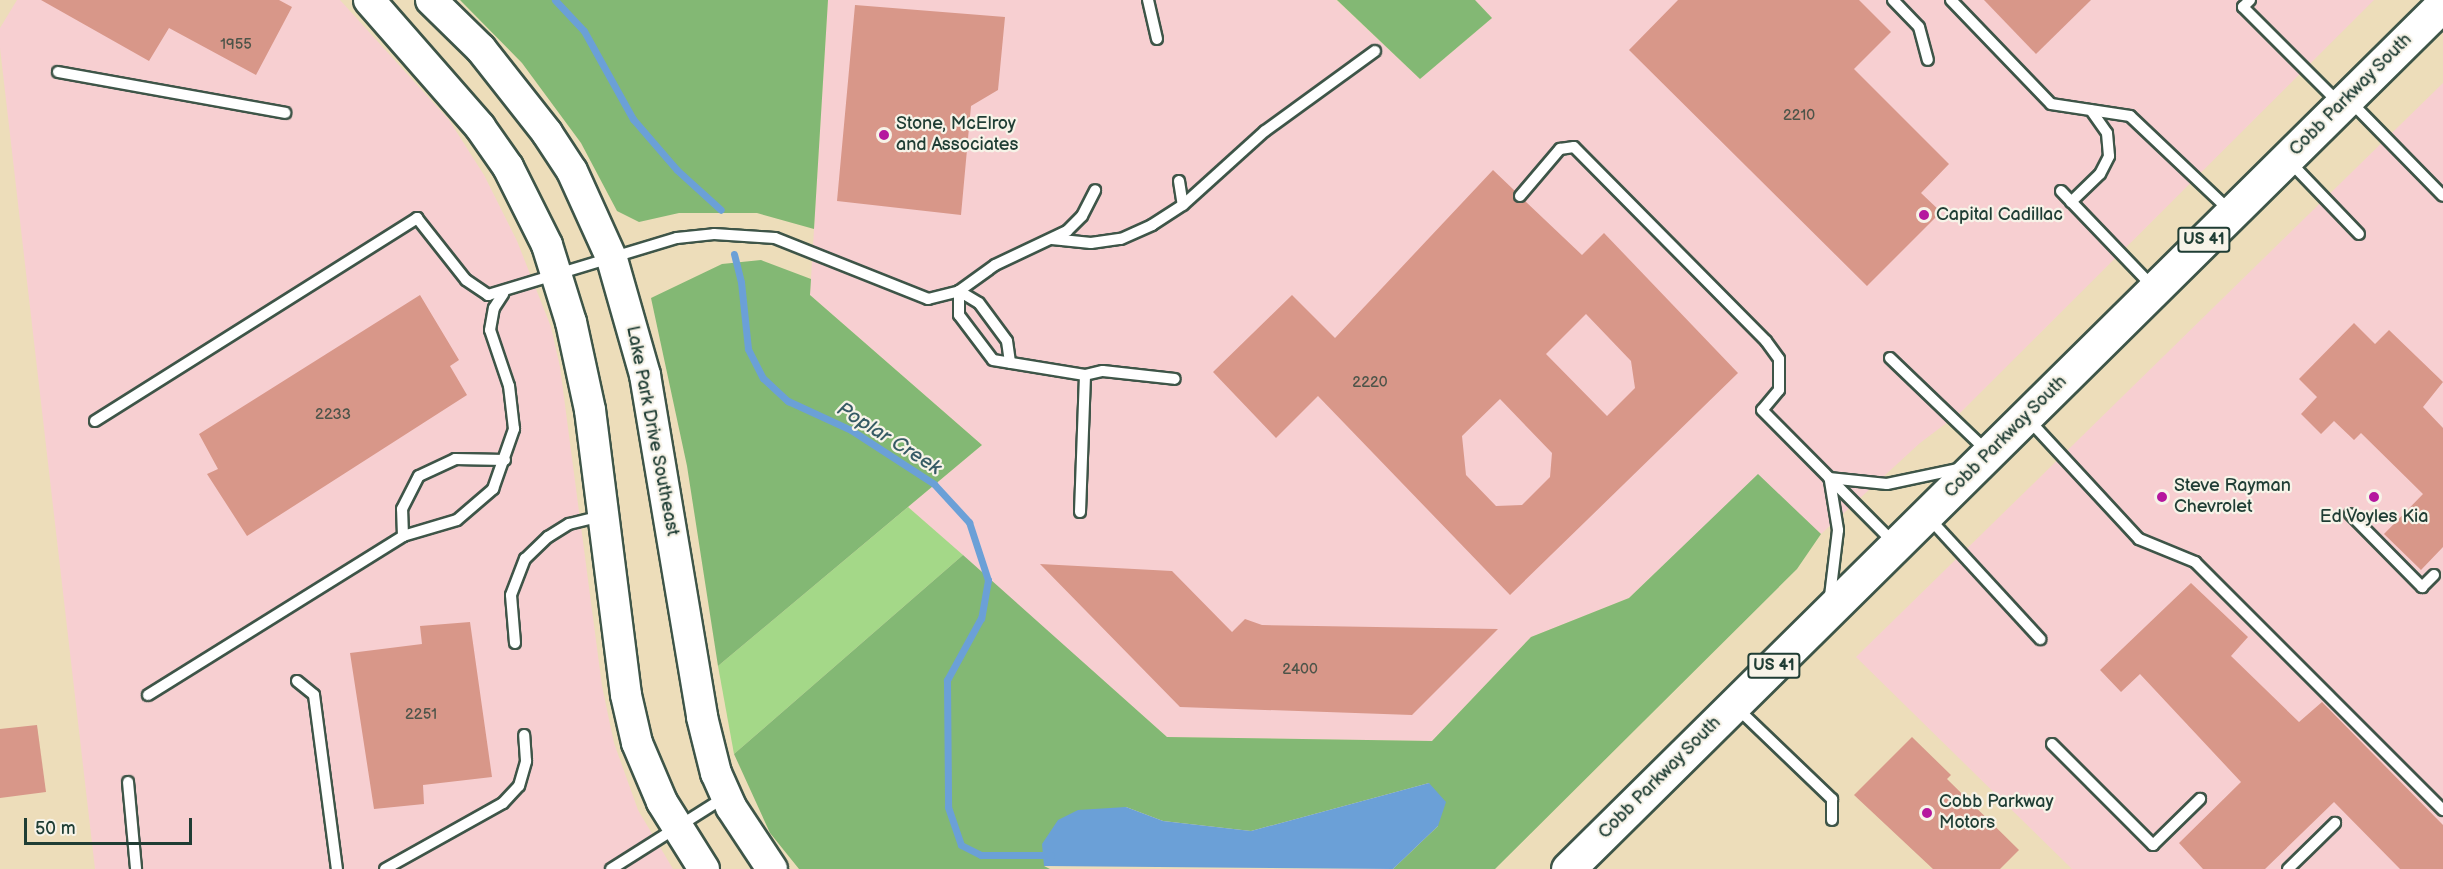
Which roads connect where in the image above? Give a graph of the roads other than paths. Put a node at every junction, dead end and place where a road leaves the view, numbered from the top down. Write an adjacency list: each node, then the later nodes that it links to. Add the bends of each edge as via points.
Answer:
1 (369, 0): 27 (street, via 480,127 502,159 548,245)
2 (431, 0): 26 (street, Lake Park Drive Southeast, via 481,49 547,133 572,171)
3 (1148, 0): 8 (lane)
4 (1893, 0): 10 (lane, via 1919,27)
5 (1951, 0): 13 (lane, via 2051,104)
6 (2250, 0): 12 (lane, via 2243,7)
7 (2436, 16): 12 (main road, Cobb Parkway South / US 41)
8 (1156, 39)
9 (1375, 51): 22 (lane, via 1265,131)
10 (1928, 60)
11 (58, 72): 14 (lane)
12 (2344, 102): 15 (main road, Cobb Parkway South / US 41); 20 (lane)
13 (2091, 110): 21 (lane, via 2107,133 2109,156 2100,174); 23 (lane, via 2130,116)
14 (285, 113)
15 (2287, 159): 23 (main road, Cobb Parkway South / US 41); 24 (lane)
16 (1179, 181): 22 (lane)
17 (1095, 190): 25 (lane, via 1082,216)
18 (2061, 191): 21 (lane)
19 (1520, 196): 39 (lane, via 1560,149 1574,147 1766,341 1779,359 1779,390 1762,410)
20 (2443, 196)
21 (2072, 202): 28 (lane)
22 (1183, 205): 25 (lane, via 1121,239 1091,243)
23 (2232, 213): 28 (main road, Cobb Parkway South / US 41)
24 (2360, 234)
25 (1052, 239): 29 (lane, via 995,265)
26 (612, 260): 27 (lane); 29 (lane, via 700,234 775,238 928,298); 56 (street, Lake Park Drive Southeast, via 645,375 702,717)
27 (557, 276): 30 (lane); 42 (street, via 590,410)
28 (2156, 289): 35 (main road, Cobb Parkway South / US 41)
29 (959, 291): 32 (lane, via 979,303 1007,341); 32 (lane, via 959,315 993,360)
30 (503, 294): 36 (lane, via 488,295 472,285 417,218); 38 (lane, via 494,308 490,330 509,386 514,429)
31 (1890, 358): 37 (lane)
32 (1010, 363): 33 (lane)
33 (1085, 375): 34 (lane, via 1103,371); 40 (lane)
34 (1175, 379)
35 (2027, 417): 37 (main road, Cobb Parkway South / US 41); 58 (lane, via 2139,538 2195,562)
36 (95, 421)
37 (1985, 458): 39 (lane, via 1887,484); 43 (main road, Cobb Parkway South / US 41)
38 (505, 460): 44 (lane, via 493,489 458,520); 44 (lane, via 455,459 419,476 402,509)
39 (1828, 478): 45 (lane); 47 (lane, via 1837,508 1838,530)
40 (1080, 512)
41 (2350, 514): 46 (lane, via 2422,587)
42 (603, 516): 49 (lane, via 569,524 525,559 511,595); 61 (street, via 626,695 637,743)
43 (1927, 516): 45 (main road, Cobb Parkway South / US 41); 48 (lane)
44 (403, 536): 51 (lane)
45 (1896, 545): 47 (main road, Cobb Parkway South / US 41)
46 (2434, 575)
47 (1826, 615): 52 (main road, Cobb Parkway South / US 41)
48 (2040, 639)
49 (515, 644)
50 (297, 681): 63 (lane, via 314,695)
51 (148, 695)
52 (1734, 705): 59 (lane, via 1832,799); 68 (main road, Cobb Parkway South / US 41)
53 (524, 735): 64 (lane, via 526,761 519,786 503,802)
54 (2052, 744): 57 (lane, via 2153,845)
55 (128, 782): 62 (lane)
56 (726, 796): 61 (lane); 67 (street, Lake Park Drive Southeast)
57 (2200, 799)
58 (2443, 810)
59 (1832, 820)
60 (2335, 823): 69 (lane)
61 (677, 826): 65 (lane); 66 (street)
62 (136, 869)
63 (337, 869)
64 (385, 869)
65 (611, 869)
66 (704, 869)
67 (772, 869)
68 (1568, 869)
69 (2288, 869)

